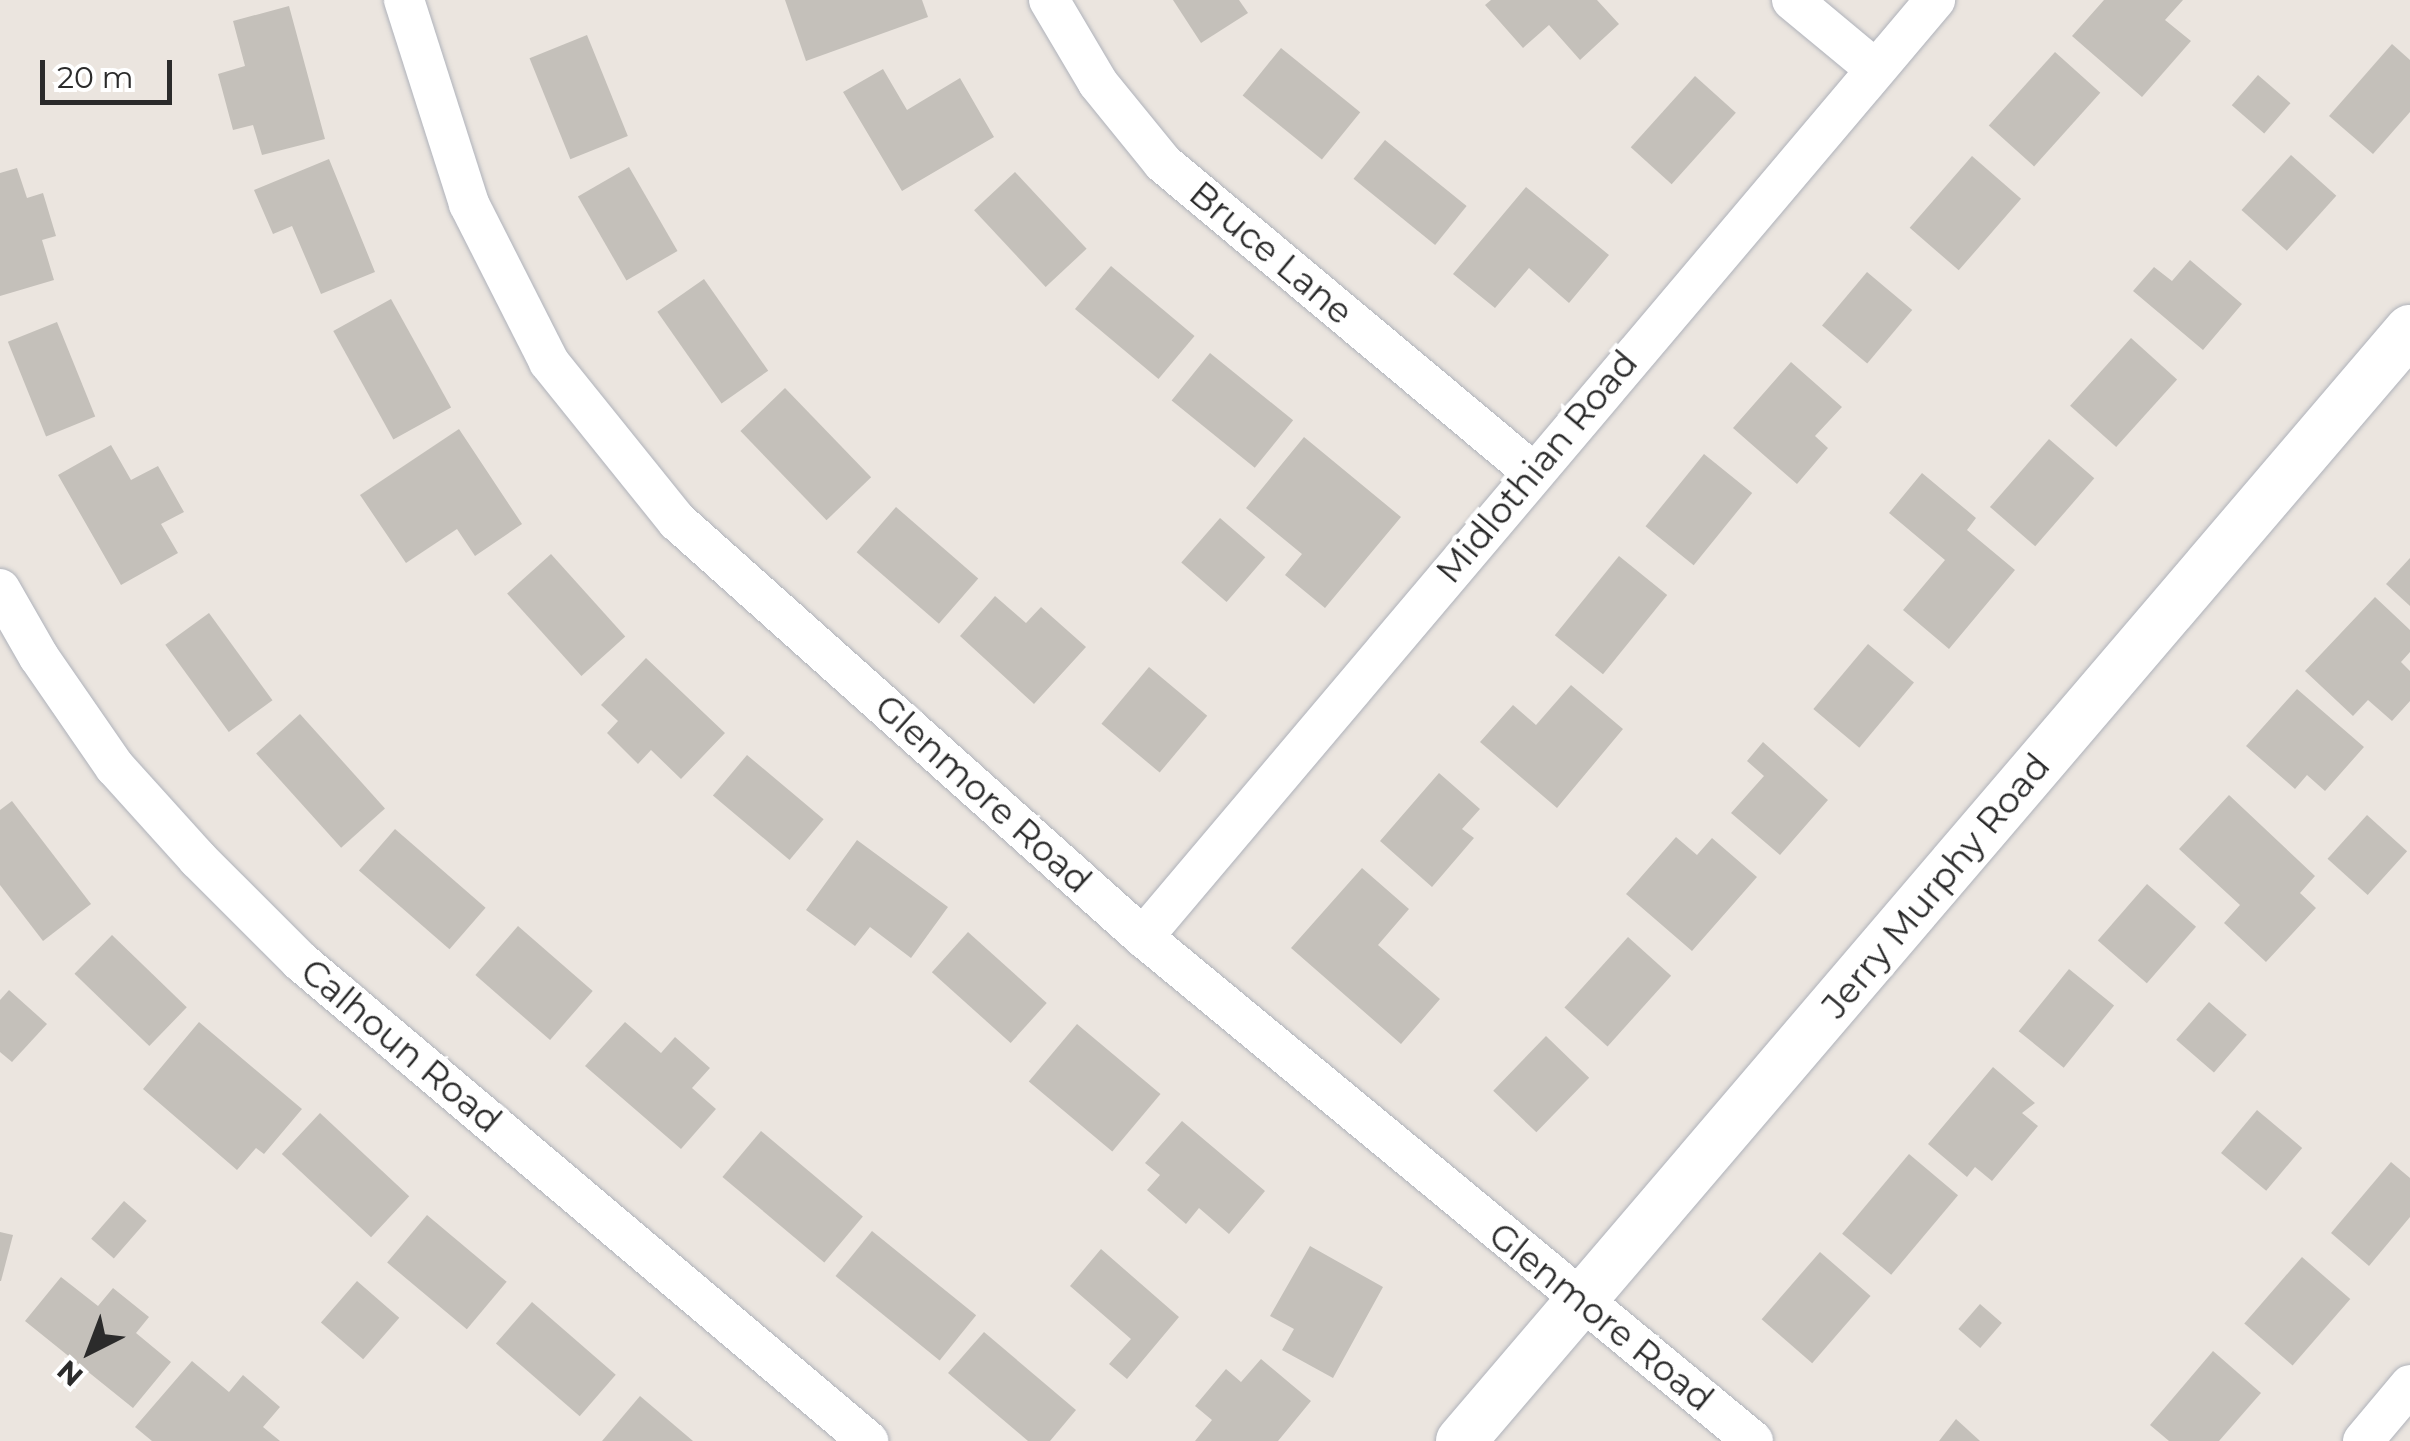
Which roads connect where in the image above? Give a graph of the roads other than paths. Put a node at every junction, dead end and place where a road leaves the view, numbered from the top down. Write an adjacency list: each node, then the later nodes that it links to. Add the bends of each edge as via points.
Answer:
1 (404, 0): 9 (street, Glenmore Road, via 469,204 549,362 677,521)
2 (1048, 0): 7 (street, Bruce Lane, via 1098,83 1164,163)
3 (1792, 0): 5 (street)
4 (1935, 0): 5 (street, Midlothian Road)
5 (1875, 70): 7 (street, Midlothian Road)
6 (2410, 330): 10 (street, Jerry Murphy Road)
7 (1532, 471): 9 (street, Midlothian Road)
8 (0, 589): 12 (street, Calhoun Road, via 116,767 300,961)
9 (1143, 936): 10 (street, Glenmore Road)
10 (1580, 1302): 13 (street, Jerry Murphy Road); 14 (street, Glenmore Road)
11 (2410, 1385): 15 (street)
12 (868, 1441)
13 (1461, 1441)
14 (1752, 1441)
15 (2363, 1441)

